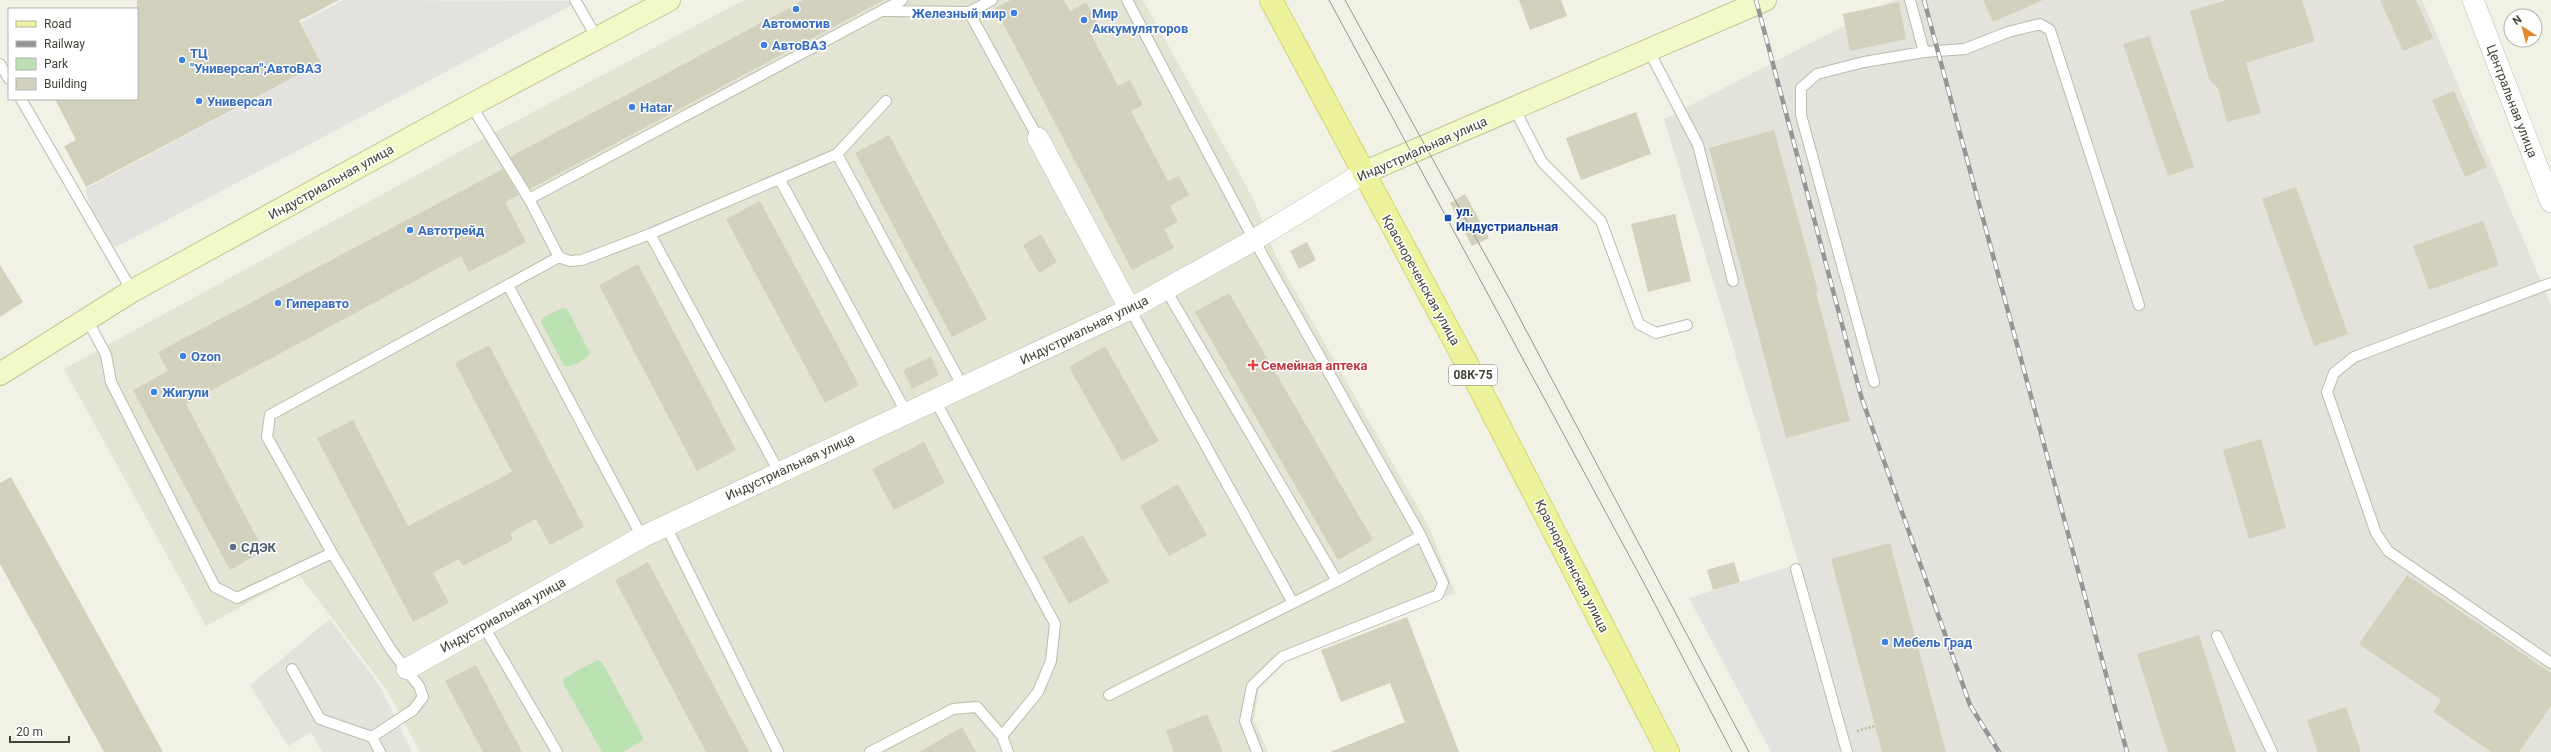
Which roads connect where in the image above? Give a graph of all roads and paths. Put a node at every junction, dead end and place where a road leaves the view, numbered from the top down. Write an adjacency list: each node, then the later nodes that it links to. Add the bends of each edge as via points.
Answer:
1 (575, 0): 12 (lane)
2 (669, 0): 12 (main road, Индустриальная улица)
3 (902, 0): 10 (lane)
4 (992, 0): 11 (lane)
5 (1127, 0): 28 (lane)
6 (1271, 0): 23 (main road, Краснореченская улица / 08К-75)
7 (1765, 0): 13 (main road, Индустриальная улица)
8 (1910, 0): 14 (lane)
9 (2473, 0): 26 (street, Центральная улица)
10 (881, 11): 11 (lane); 25 (lane)
11 (969, 12): 21 (lane)
12 (597, 38): 19 (main road, Индустриальная улица)
13 (1649, 51): 20 (main road, Индустриальная улица); 30 (lane, via 1698,145)
14 (1924, 52): 35 (lane, via 1965,49 2008,32 2040,24 2050,30); 40 (lane, via 1864,62 1817,74 1801,88 1801,115)
15 (0, 64): 16 (lane)
16 (8, 77)
17 (21, 100): 34 (lane)
18 (886, 101): 22 (lane)
19 (471, 105): 25 (lane); 34 (main road, Индустриальная улица)
20 (1514, 108): 23 (main road, Индустриальная улица); 38 (lane, via 1542,162 1601,221 1639,324 1656,333)
21 (1038, 138): 36 (street)
22 (837, 154): 24 (lane); 41 (lane)
23 (1363, 173): 28 (street, Индустриальная улица); 68 (main road, Краснореченская улица / 08К-75, via 1475,378)
24 (780, 180): 27 (lane); 43 (lane)
25 (529, 199): 29 (lane)
26 (2551, 202)
27 (650, 234): 29 (lane, via 582,260 570,261); 44 (lane)
28 (1254, 240): 33 (street, Индустриальная улица); 46 (lane)
29 (559, 257): 32 (lane)
30 (1733, 282)
31 (2551, 283): 54 (lane, via 2354,357 2334,372 2328,392 2376,533 2388,551)
32 (508, 285): 47 (lane); 48 (lane, via 270,415 267,437)
33 (1166, 290): 36 (street, Индустриальная улица); 50 (lane)
34 (132, 291): 37 (main road, Индустриальная улица)
35 (2139, 305)
36 (1130, 309): 41 (street, Индустриальная улица); 51 (lane)
37 (87, 319): 39 (main road, Индустриальная улица); 48 (lane, via 106,355 111,382 215,587 237,598)
38 (1687, 325)
39 (0, 374)
40 (1874, 382)
41 (963, 387): 42 (street, Индустриальная улица)
42 (935, 400): 43 (street, Индустриальная улица); 59 (lane, via 1055,624 1050,661 1038,692)
43 (906, 412): 44 (street, Индустриальная улица)
44 (780, 472): 45 (street, Индустриальная улица)
45 (666, 526): 47 (street, Индустриальная улица); 64 (lane)
46 (1421, 536): 50 (lane); 67 (lane, via 1443,583 1438,595 1282,657 1252,686 1245,721)
47 (642, 537): 52 (street, Индустриальная улица)
48 (332, 553): 56 (lane, via 391,650)
49 (1796, 569): 60 (lane)
50 (1337, 581): 51 (lane)
51 (1293, 604): 57 (lane)
52 (483, 625): 56 (street, Индустриальная улица); 63 (lane)
53 (2217, 636): 70 (lane)
54 (2551, 663)
55 (292, 669): 61 (lane, via 320,719)
56 (407, 669): 61 (lane, via 423,697 414,710)
57 (1109, 695)
58 (1875, 726): 60 (path)
59 (1002, 736): 65 (lane, via 977,707 966,706 953,709); 66 (lane)
60 (1842, 736): 69 (lane)
61 (372, 737): 62 (lane)
62 (380, 752)
63 (556, 752)
64 (778, 752)
65 (870, 752)
66 (1008, 752)
67 (1257, 752)
68 (1668, 752)
69 (1847, 752)
70 (2272, 752)

